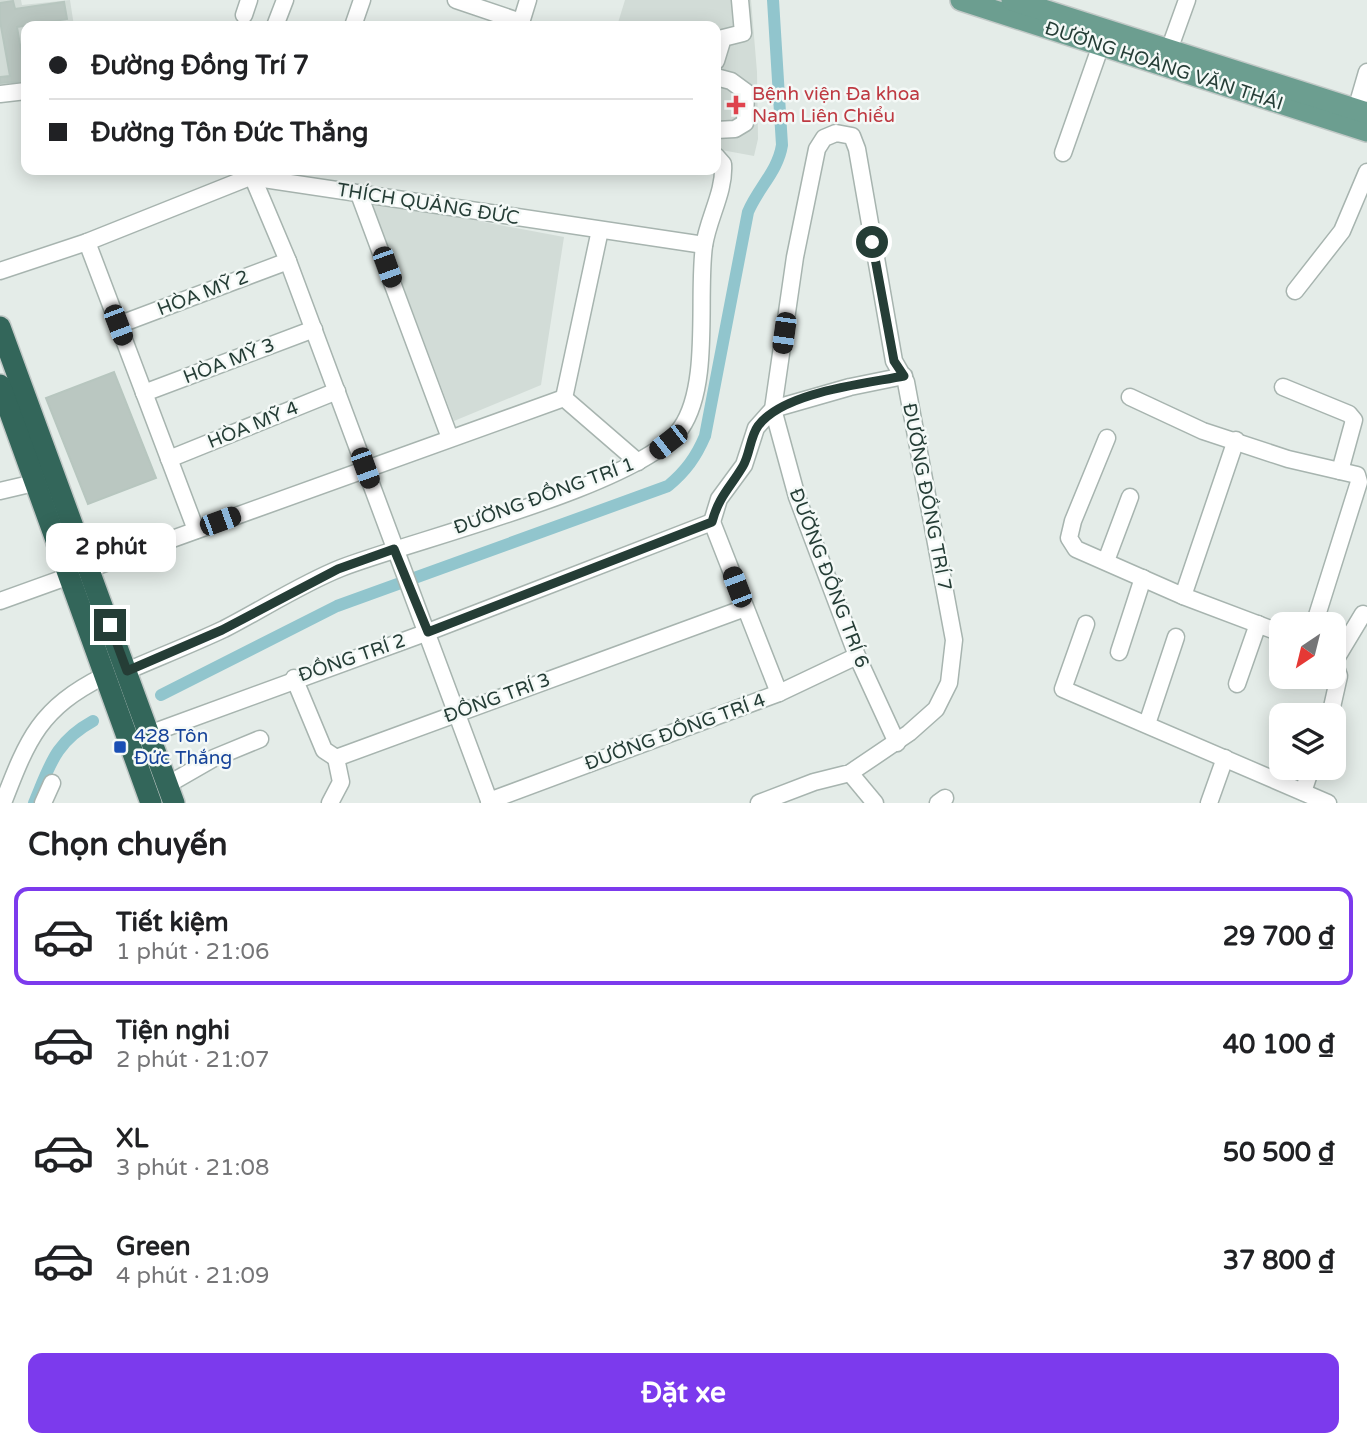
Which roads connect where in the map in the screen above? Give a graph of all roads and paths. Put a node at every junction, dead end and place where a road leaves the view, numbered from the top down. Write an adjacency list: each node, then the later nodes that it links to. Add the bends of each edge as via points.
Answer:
1 (285, 0): 9 (street)
2 (362, 0): 10 (street)
3 (456, 0): 11 (street)
4 (528, 0): 12 (street)
5 (740, 0): 13 (street, via 744,33 723,37)
6 (961, 0): 14 (main road, ĐƯỜNG HOÀNG VĂN THÁI)
7 (1012, 0): 15 (main road, ĐƯỜNG HOÀNG VĂN THÁI)
8 (1187, 0): 15 (street)
9 (277, 21)
10 (355, 21)
11 (512, 21)
12 (521, 21)
13 (721, 44)
14 (1101, 45): 20 (main road, ĐƯỜNG HOÀNG VĂN THÁI); 22 (street)
15 (1169, 50): 20 (main road, ĐƯỜNG HOÀNG VĂN THÁI)
16 (1367, 72): 20 (street)
17 (721, 79): 21 (street, via 746,92 747,106 744,123)
18 (21, 92): 19 (street)
19 (0, 94)
20 (1360, 120)
21 (721, 130)
22 (1063, 153)
23 (721, 162): 31 (street, ĐƯỜNG ĐỒNG TRÍ 1, via 723,177)
24 (1367, 172): 34 (street, via 1342,231)
25 (245, 175): 30 (street)
26 (251, 175): 32 (street)
27 (260, 175): 28 (street, THÍCH QUẢNG ĐỨC)
28 (359, 194): 29 (street, THÍCH QUẢNG ĐỨC); 48 (street)
29 (600, 230): 31 (street, THÍCH QUẢNG ĐỨC); 44 (street)
30 (87, 242): 33 (street); 35 (street)
31 (704, 245): 52 (street, ĐƯỜNG ĐỒNG TRÍ 1, via 700,354 692,404 681,429)
32 (288, 261): 35 (street, HÒA MỸ 2); 37 (street)
33 (0, 271)
34 (1295, 291)
35 (118, 325): 42 (street)
36 (0, 327): 62 (highway)
37 (314, 329): 41 (street); 42 (street, HÒA MỸ 3)
38 (904, 376): 45 (street); 45 (street, ĐƯỜNG ĐỒNG TRÍ 7, via 894,361 857,149 852,136 835,133 819,142 795,257); 86 (street, ĐƯỜNG ĐỒNG TRÍ 7, via 954,640 949,683 936,709)
39 (0, 385): 55 (highway)
40 (1283, 387): 46 (street)
41 (337, 391): 51 (street, HÒA MỸ 4); 53 (street)
42 (144, 393): 51 (street)
43 (1130, 397): 50 (street, via 1203,431)
44 (564, 398): 48 (street); 52 (street)
45 (773, 410): 58 (street, via 756,428 744,465 719,499); 76 (street, ĐƯỜNG ĐỒNG TRÍ 6, via 797,497)
46 (1349, 414): 47 (street); 54 (street, via 1353,428)
47 (1367, 420)
48 (450, 438): 53 (street)
49 (1107, 438): 61 (street, via 1069,538 1076,549)
50 (1236, 440): 54 (street, via 1288,460); 64 (street)
51 (169, 459): 59 (street)
52 (638, 462): 60 (street, ĐƯỜNG ĐỒNG TRÍ 1)
53 (365, 468): 59 (street); 60 (street)
54 (1340, 471): 67 (street, via 1357,475 1359,482)
55 (34, 482): 56 (street); 62 (highway)
56 (0, 491)
57 (1130, 497): 61 (street)
58 (712, 522): 66 (street); 72 (street, ĐỒNG TRÍ 2)
59 (196, 530): 62 (street)
60 (396, 554): 72 (street); 77 (street, ĐƯỜNG ĐỒNG TRÍ 1, via 338,569 222,630)
61 (1106, 561): 63 (street)
62 (80, 573): 65 (street); 77 (highway); 78 (highway)
63 (1143, 578): 64 (street); 75 (street)
64 (1183, 596): 70 (street)
65 (0, 601)
66 (745, 608): 81 (street); 82 (street, ĐỒNG TRÍ 3)
67 (1318, 612)
68 (1363, 614): 74 (street)
69 (1086, 624): 83 (street, via 1063,689)
70 (1258, 624): 71 (street); 80 (street)
71 (1269, 628)
72 (428, 632): 79 (street, ĐỒNG TRÍ 2); 82 (street)
73 (1176, 637): 83 (street)
74 (1346, 642)
75 (1119, 652)
76 (857, 656): 81 (street, ĐƯỜNG ĐỒNG TRÍ 4); 86 (street, ĐƯỜNG ĐỒNG TRÍ 6)
77 (127, 671): 84 (highway)
78 (104, 676): 96 (street, via 63,699 49,713 21,755); 98 (highway)
79 (294, 678): 84 (street, ĐỒNG TRÍ 2); 87 (street, via 324,750)
80 (1237, 684)
81 (779, 693): 95 (street, ĐƯỜNG ĐỒNG TRÍ 4)
82 (457, 712): 87 (street, ĐỒNG TRÍ 3); 95 (street)
83 (1147, 724): 88 (street)
84 (149, 734): 93 (highway)
85 (260, 738): 93 (street, via 214,758)
86 (897, 743): 89 (street, ĐƯỜNG ĐỒNG TRÍ 7)
87 (336, 758): 94 (street, via 341,782)
88 (1225, 758): 92 (street); 101 (street)
89 (850, 773): 99 (street, ĐƯỜNG ĐỒNG TRÍ 7); 100 (street)
90 (1307, 780): 92 (street)
91 (52, 783): 97 (street)
92 (1303, 792): 102 (street)
93 (171, 794)
94 (337, 800)
95 (489, 802)
96 (3, 803)
97 (43, 803)
98 (151, 803)
99 (759, 803)
100 (875, 803)
101 (1209, 803)
102 (1328, 803)

